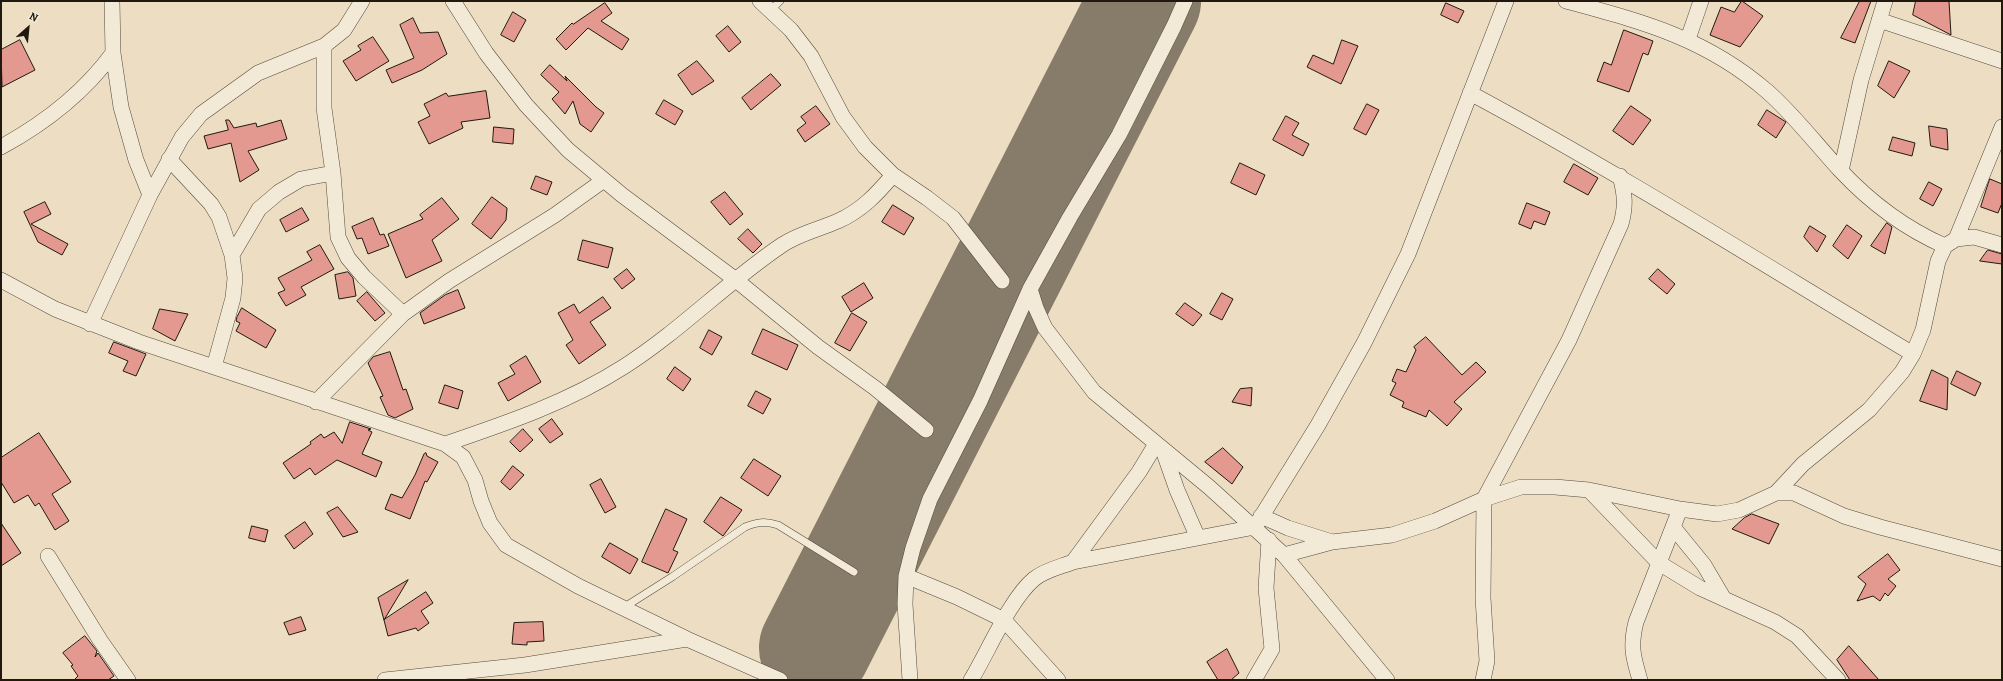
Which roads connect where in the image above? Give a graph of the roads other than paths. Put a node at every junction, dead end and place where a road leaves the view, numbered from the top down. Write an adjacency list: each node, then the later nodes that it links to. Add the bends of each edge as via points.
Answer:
1 (112, 1): 13 (street)
2 (362, 1): 12 (street, via 344,30)
3 (453, 1): 23 (street, via 486,53 526,105 568,150)
4 (1184, 1): 31 (street, via 1119,135)
5 (1506, 1): 15 (street)
6 (1566, 1): 11 (street)
7 (1701, 1): 11 (street)
8 (1885, 1): 10 (street)
9 (770, 4): 21 (street, via 811,56 843,117 865,148)
10 (1879, 20): 14 (street); 19 (street, via 1861,80)
11 (1688, 39): 19 (street, via 1737,68 1768,93)
12 (324, 46): 18 (street, via 258,73 223,96 201,114 182,137); 20 (street, via 324,108)
13 (113, 53): 17 (street, via 96,76 66,105 33,129); 24 (street, via 128,135)
14 (2002, 61)
15 (1470, 93): 22 (street); 44 (street, via 1408,254 1364,343 1318,425)
16 (2002, 127): 25 (street)
17 (1, 147)
18 (169, 159): 24 (street); 27 (street, via 211,204 223,227)
19 (1841, 171): 25 (street, via 1895,217 1925,237)
20 (333, 173): 27 (street, via 301,179 279,192 259,209); 32 (street, via 338,237 348,258)
21 (893, 176): 29 (street, via 858,210 839,221 784,243); 30 (street, via 953,218)
22 (1620, 176): 34 (street); 42 (street, via 1626,196 1621,224 1565,346)
23 (604, 180): 29 (street); 32 (street)
24 (150, 194): 33 (street)
25 (1950, 243): 26 (street, via 1974,238); 34 (street, via 1938,261 1923,330)
26 (2002, 245)
27 (232, 255): 35 (street, via 235,278 233,298)
28 (1, 280): 33 (street, via 55,309)
29 (736, 280): 37 (street); 38 (street, via 679,328 624,367 556,403 516,420)
30 (1002, 281)
31 (1030, 289): 39 (street, via 1045,328 1094,392); 55 (street, via 980,401 930,499)
32 (403, 314): 36 (street)
33 (90, 324): 35 (street)
34 (1913, 354): 41 (street, via 1902,372 1869,410 1803,464)
35 (214, 367): 36 (street)
36 (316, 402): 38 (street)
37 (926, 430)
38 (445, 444): 57 (street, via 463,457 475,480 480,501 490,523 506,545 557,575)
39 (1159, 447): 44 (street); 46 (street); 52 (street)
40 (1589, 490): 42 (street, via 1521,487); 43 (street); 53 (street)
41 (1776, 493): 43 (street, via 1739,510 1717,514); 51 (street, via 1794,493 1844,516)
42 (1484, 499): 48 (street, via 1435,521 1392,535); 68 (street, via 1483,598 1487,661)
43 (1680, 509): 45 (street)
44 (1258, 522): 46 (street); 47 (street); 48 (street, via 1288,528)
45 (1673, 527): 53 (street); 56 (street, via 1704,565)
46 (1198, 538): 52 (street)
47 (1269, 540): 49 (street); 66 (street, via 1266,588 1272,649)
48 (1332, 542): 49 (street)
49 (1284, 555): 67 (street)
50 (48, 556): 60 (street)
51 (2002, 559)
52 (1073, 562): 58 (street, via 1034,579)
53 (1659, 563): 56 (street, via 1700,588); 69 (street, via 1636,622 1632,640 1633,657)
54 (854, 572): 57 (lane, via 778,525 756,522)
55 (906, 576): 58 (street); 63 (street, via 905,604)
56 (1724, 599): 70 (street, via 1775,622 1797,636)
57 (622, 608): 59 (street)
58 (1004, 620): 64 (street); 65 (street)
59 (687, 639): 61 (street, via 525,665); 62 (street)
60 (128, 680)
61 (385, 680)
62 (780, 680)
63 (910, 680)
64 (971, 680)
65 (1058, 680)
66 (1254, 680)
67 (1386, 680)
68 (1483, 680)
69 (1640, 680)
70 (1838, 680)

